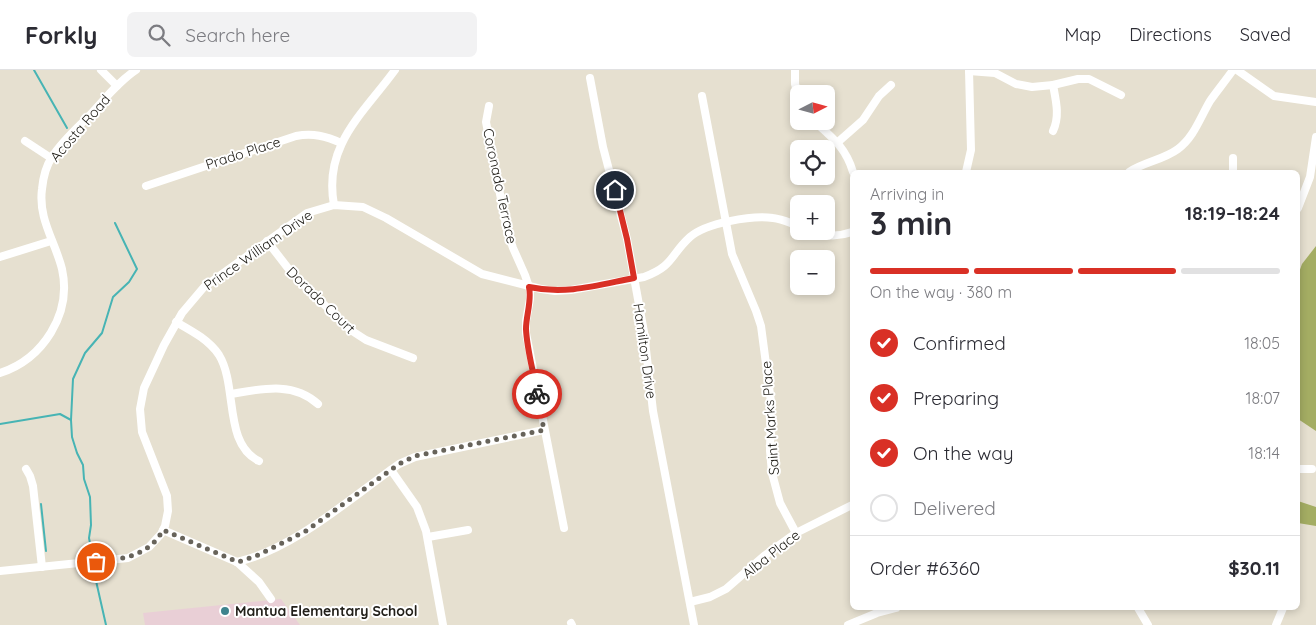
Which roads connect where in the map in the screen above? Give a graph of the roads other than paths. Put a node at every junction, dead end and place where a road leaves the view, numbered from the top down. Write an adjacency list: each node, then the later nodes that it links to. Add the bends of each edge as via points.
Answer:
1 (101, 70): 11 (street)
2 (136, 70): 11 (street, Acosta Road)
3 (395, 70): 21 (street)
4 (795, 70): 8 (street)
5 (969, 70): 10 (street, via 995,73 1026,86); 25 (street, via 971,150)
6 (1235, 70): 14 (street, via 1274,96); 26 (street, via 1183,144 1170,154)
7 (590, 78): 38 (street, Hamilton Drive)
8 (795, 85)
9 (890, 85): 20 (street, via 863,120)
10 (1053, 85): 12 (street, via 1089,78); 17 (street, via 1058,116)
11 (117, 86): 22 (street, Acosta Road)
12 (1120, 95)
13 (702, 96): 31 (street, Saint Marks Place)
14 (1316, 102)
15 (489, 106): 39 (street, Coronado Terrace, via 486,122 507,230)
16 (824, 130): 20 (street)
17 (1053, 131)
18 (1316, 137): 29 (street, via 1310,177)
19 (25, 141): 22 (street)
20 (838, 142): 24 (street)
21 (341, 143): 28 (street, Prado Place, via 322,135 296,136); 30 (street, via 332,174)
22 (51, 158): 35 (street, Acosta Road, via 41,197)
23 (1233, 158): 27 (street)
24 (852, 170)
25 (966, 170)
26 (1133, 170)
27 (1233, 170)
28 (146, 186)
29 (1300, 203)
30 (334, 205): 36 (street, Prince William Drive, via 307,213); 39 (street, Prince William Drive, via 371,210 482,274)
31 (726, 223): 32 (street, Prince William Drive, via 772,218); 38 (street, Prince William Drive, via 698,231 664,268); 55 (street, Saint Marks Place, via 732,254 761,326 771,402 772,473 780,503)
32 (790, 223)
33 (850, 233): 34 (street)
34 (835, 236)
35 (51, 241): 37 (street); 42 (street, Acosta Road, via 63,278 63,297 56,324 35,353)
36 (267, 241): 40 (street, Prince William Drive, via 204,286); 41 (street, Dorado Court, via 291,272 349,328 366,340)
37 (0, 257)
38 (634, 278): 39 (street, Prince William Drive, via 563,291); 61 (street, Hamilton Drive, via 653,411)
39 (529, 287): 45 (street, Coronado Terrace, via 526,333)
40 (176, 322): 43 (street, via 203,338 214,349 224,364); 53 (street, Prince William Drive, via 144,388 140,408 142,432 167,496 168,511)
41 (413, 358)
42 (0, 373)
43 (231, 394): 44 (street, via 285,389 305,394); 46 (street, via 242,445)
44 (318, 404)
45 (544, 430): 50 (street, via 426,453); 52 (street, Coronado Terrace)
46 (259, 461)
47 (26, 469): 58 (street, via 33,486)
48 (1300, 469): 49 (street)
49 (1312, 469)
50 (391, 470): 56 (street, via 417,507); 57 (street, via 306,531)
51 (850, 506): 55 (street, Alba Place)
52 (564, 528)
53 (163, 530): 57 (street); 58 (street, via 149,547 133,556)
54 (468, 530): 56 (street)
55 (796, 533): 61 (street, Alba Place, via 730,587)
56 (428, 537): 65 (street)
57 (238, 562): 60 (street, via 259,582)
58 (42, 567): 59 (street)
59 (0, 571)
60 (271, 600)
61 (690, 602): 66 (street, Hamilton Drive)
62 (888, 610): 67 (street)
63 (1141, 610): 68 (street)
64 (1282, 610): 69 (street)
65 (443, 625)
66 (694, 625)
67 (848, 625)
68 (1148, 625)
69 (1276, 625)

